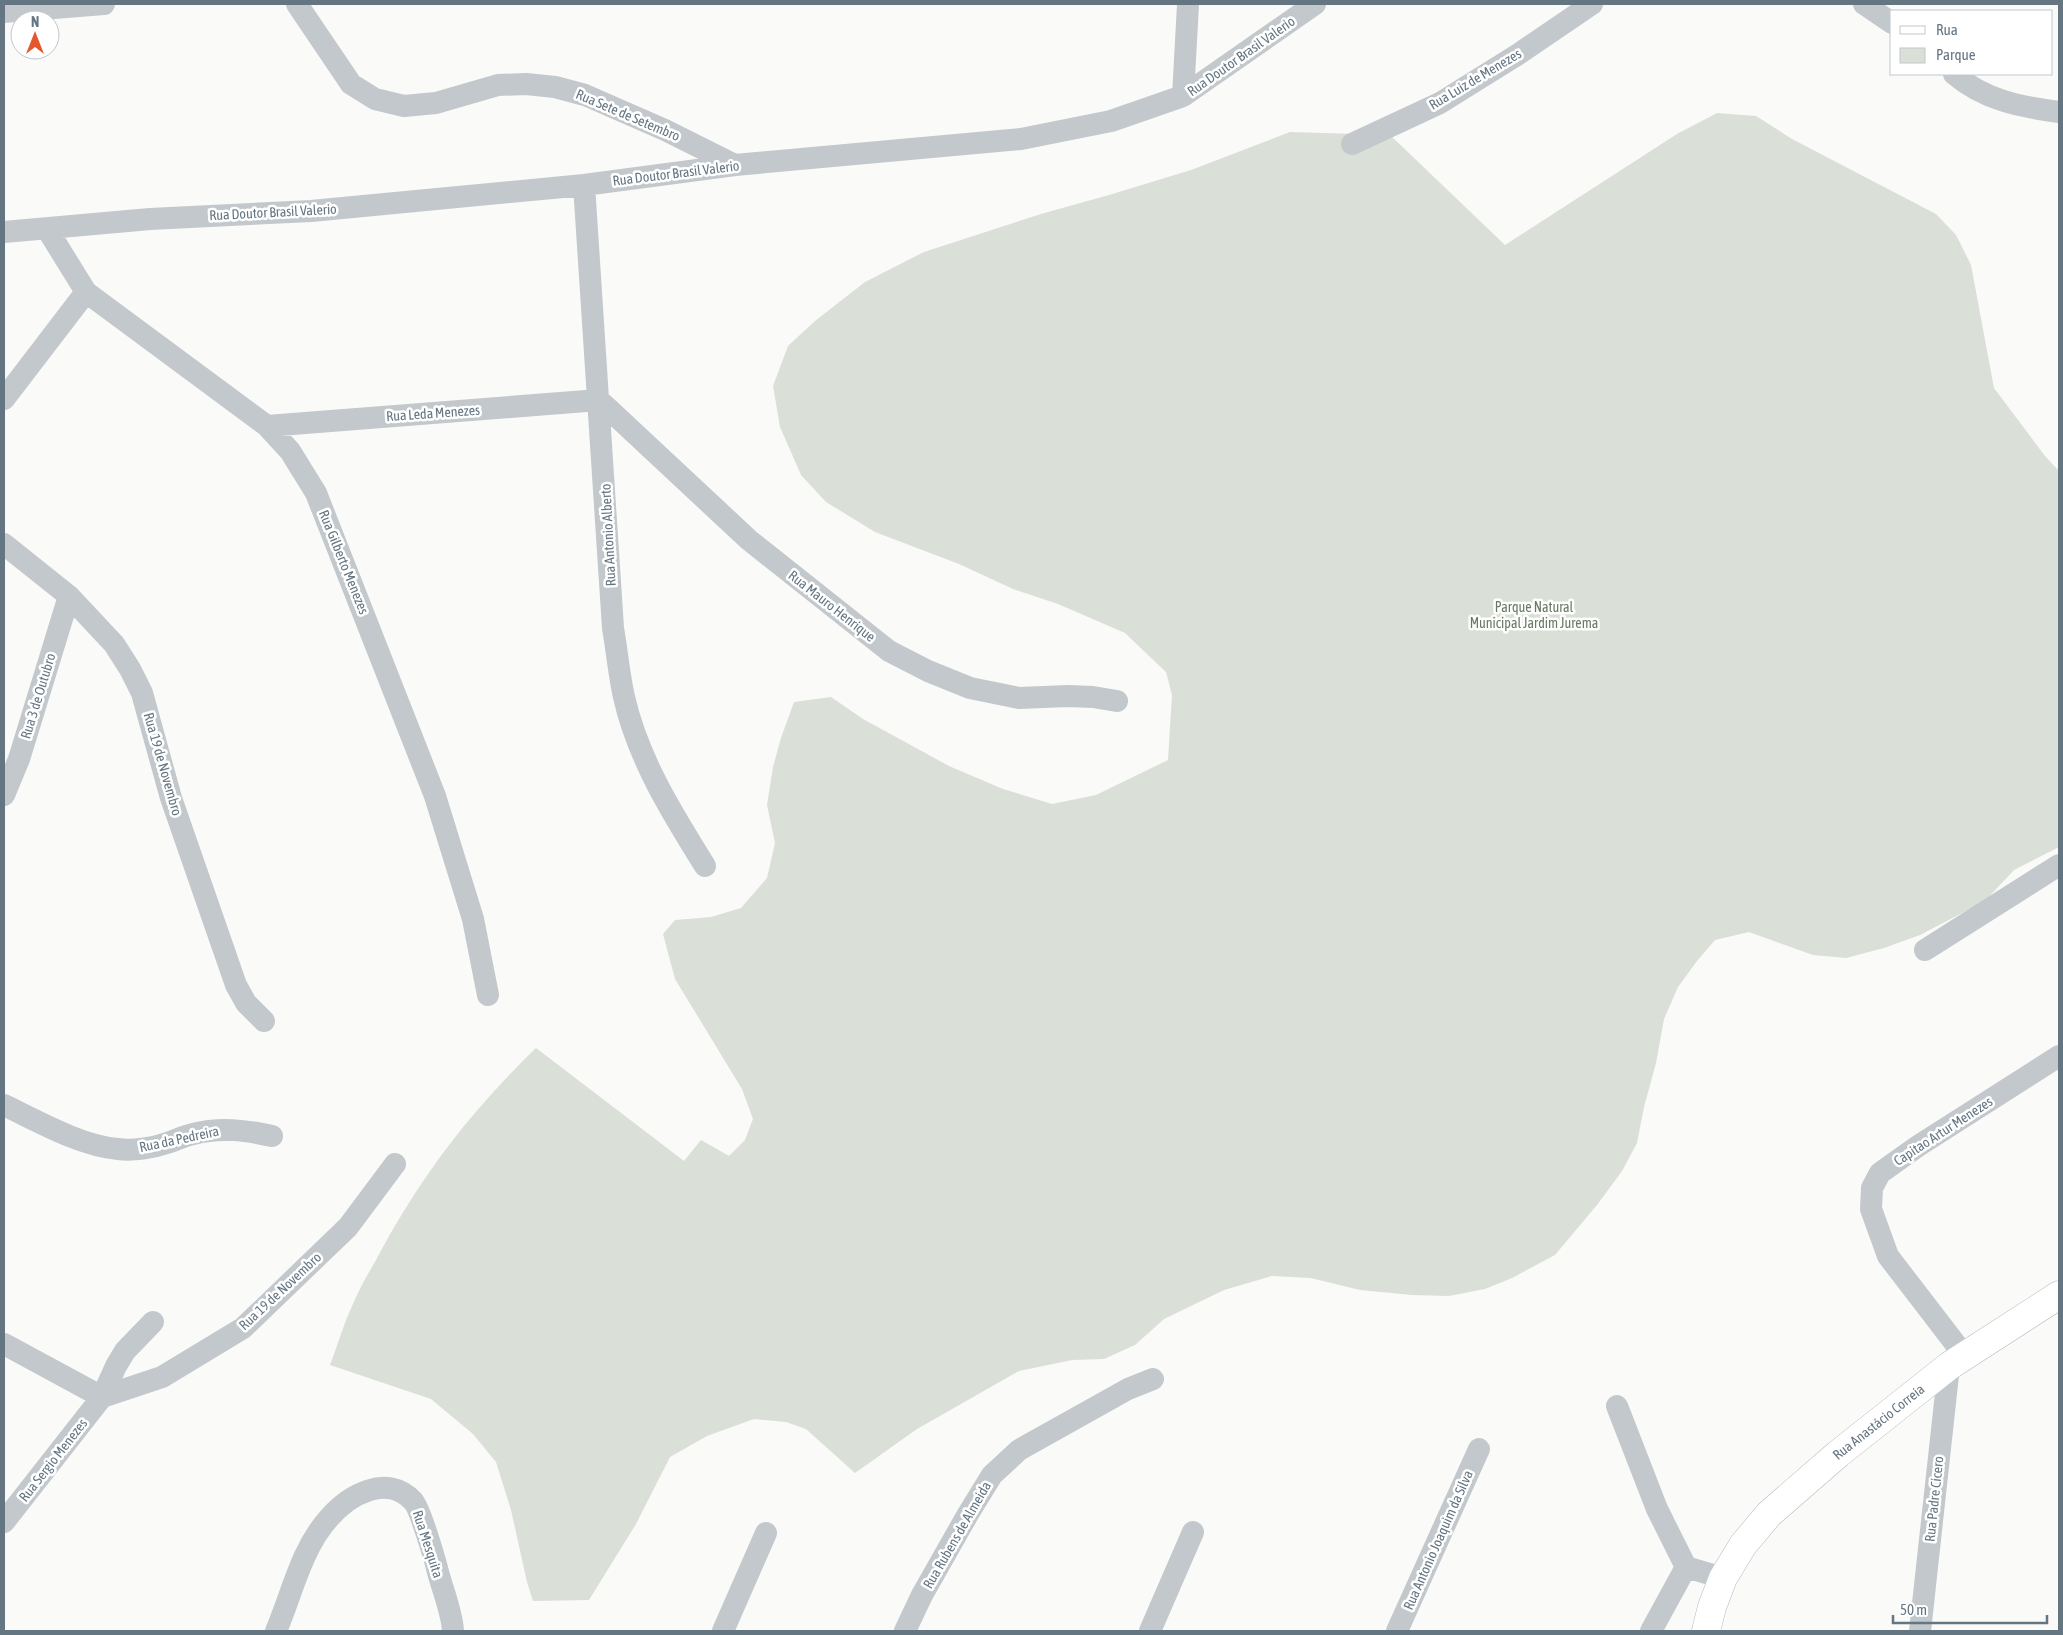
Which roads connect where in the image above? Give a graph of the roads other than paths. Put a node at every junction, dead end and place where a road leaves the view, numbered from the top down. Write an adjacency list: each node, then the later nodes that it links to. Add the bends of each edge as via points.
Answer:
1 (104, 4): 7 (street)
2 (297, 4): 13 (street, Rua Sete de Setembro, via 351,84 375,100 404,106 436,103 498,85 555,86 585,95 656,126)
3 (1188, 4): 10 (street)
4 (1315, 4): 10 (street, Rua Doutor Brasil Valerio)
5 (1592, 4): 12 (street, Rua Luiz de Menezes, via 1440,103)
6 (1864, 4): 8 (street)
7 (4, 12)
8 (1890, 22)
9 (1955, 75): 11 (street, via 2006,103)
10 (1183, 96): 13 (street, Rua Doutor Brasil Valerio, via 1111,121 1020,140)
11 (2059, 112)
12 (1352, 144)
13 (735, 165): 14 (street, Rua Doutor Brasil Valerio)
14 (584, 185): 15 (street, Rua Doutor Brasil Valerio, via 311,211 150,219); 19 (street, Rua Antonio Alberto)
15 (47, 229): 16 (street, Rua Doutor Brasil Valerio); 17 (street, Rua Gilberto Menezes)
16 (4, 232)
17 (86, 292): 18 (street); 20 (street, Rua Gilberto Menezes)
18 (4, 399)
19 (599, 400): 20 (street, Rua Leda Menezes); 23 (street, Rua Mauro Henrique, via 749,540 889,650 970,688 1019,698 1076,696); 26 (street, Rua Antonio Alberto, via 613,628 624,697 641,750 663,798)
20 (267, 426): 28 (street, Rua Gilberto Menezes, via 290,451 316,493 428,778 473,919)
21 (4, 544): 22 (street, Rua 19 de Novembro)
22 (69, 596): 24 (street, Rua 3 de Outubro); 29 (street, Rua 19 de Novembro, via 114,644 142,693 171,798 236,985 246,1003)
23 (1118, 701)
24 (4, 795)
25 (2059, 865): 27 (street)
26 (705, 866)
27 (1925, 950)
28 (488, 995)
29 (264, 1021)
30 (2059, 1056): 37 (street, Capitao Artur Menezes, via 1918,1146 1880,1173 1872,1188 1871,1210 1888,1256)
31 (4, 1105): 32 (street, Rua da Pedreira, via 72,1138 117,1149 166,1144 191,1134 220,1129)
32 (272, 1136)
33 (395, 1164): 39 (street, Rua 19 de Novembro, via 348,1227 242,1328 162,1377)
34 (2059, 1295): 37 (main road, Rua Anastácio Correia)
35 (153, 1322): 39 (street, Rua Sergio Menezes, via 125,1351)
36 (4, 1344): 39 (street)
37 (1957, 1360): 46 (main road, Rua Anastácio Correia, via 1838,1454 1769,1514 1743,1545); 55 (street, Rua Padre Cicero)
38 (1153, 1379): 50 (street, Rua Rubens de Almeida, via 1019,1450 992,1475 926,1587)
39 (102, 1397): 42 (street, Rua Sergio Menezes)
40 (1617, 1406): 45 (street, via 1657,1509)
41 (1479, 1449): 52 (street, Rua Antonio Joaquim da Silva)
42 (4, 1522)
43 (1192, 1532): 51 (street)
44 (766, 1533): 49 (street)
45 (1686, 1567): 46 (street); 53 (street)
46 (1723, 1578): 54 (main road, Rua Anastácio Correia)
47 (276, 1631): 48 (street, Rua Mesquita, via 308,1548 328,1519 349,1499 378,1487 398,1489 414,1502 433,1552)
48 (453, 1631)
49 (723, 1631)
50 (905, 1631)
51 (1150, 1631)
52 (1397, 1631)
53 (1651, 1631)
54 (1706, 1631)
55 (1920, 1631)

